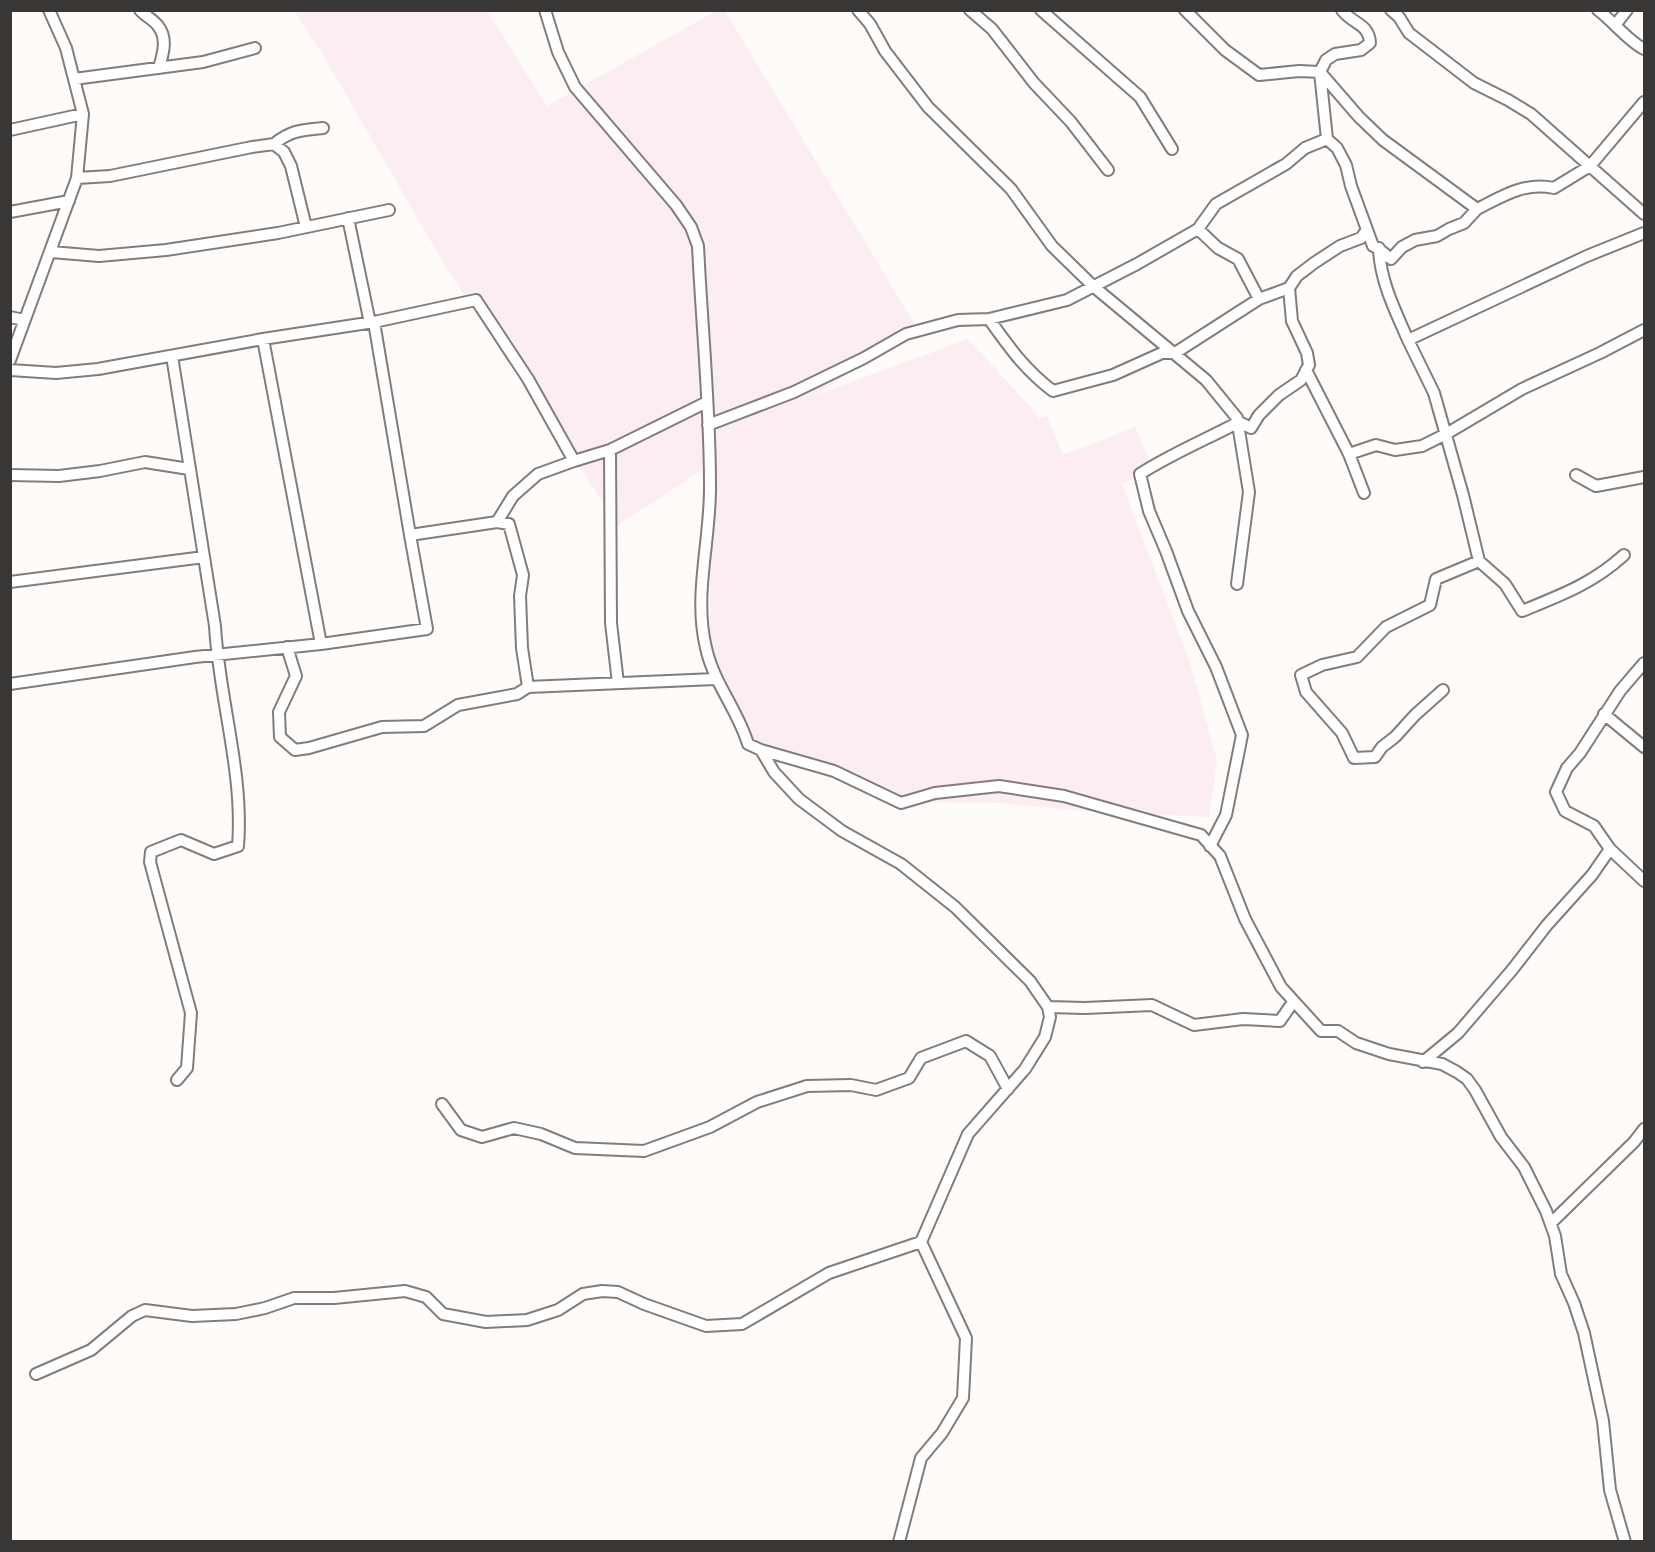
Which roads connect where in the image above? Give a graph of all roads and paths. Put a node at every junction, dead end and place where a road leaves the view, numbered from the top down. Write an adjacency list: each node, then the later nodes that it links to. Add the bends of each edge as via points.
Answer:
1 (49, 10): 17 (street, via 66,48)
2 (140, 10): 15 (street, via 162,32 164,50)
3 (545, 10): 55 (street, via 558,52 575,87 696,235)
4 (970, 10): 26 (street, via 992,29)
5 (1041, 10): 24 (street, via 1140,98)
6 (1185, 10): 16 (street, via 1259,75)
7 (1342, 10): 16 (street, via 1365,28 1370,43 1361,50 1335,54 1326,60)
8 (1391, 10): 25 (street, via 1408,33 1474,83 1531,114)
9 (1598, 10): 12 (street)
10 (1627, 10): 12 (street)
11 (865, 13): 40 (street, via 885,51 928,107 1011,189 1052,246)
12 (1616, 24): 14 (street)
13 (255, 48): 15 (street, via 203,62)
14 (1644, 49)
15 (159, 68): 17 (street)
16 (1320, 72): 22 (street); 29 (street, via 1377,135)
17 (74, 79): 19 (street)
18 (1644, 102): 25 (street)
19 (83, 114): 21 (street); 27 (street)
20 (323, 128): 23 (street, via 295,131)
21 (10, 130)
22 (1327, 139): 35 (street, via 1305,148 1286,164 1216,204); 36 (street, via 1346,165)
23 (274, 144): 27 (street, via 110,176); 34 (street, via 284,152 291,166)
24 (1172, 149)
25 (1590, 166): 29 (street, via 1554,188 1518,188); 32 (street)
26 (1108, 170)
27 (77, 178): 28 (street)
28 (69, 201): 31 (street); 39 (street)
29 (1477, 209): 38 (street, via 1464,224 1437,236 1415,240 1391,259)
30 (389, 210): 33 (street)
31 (10, 212)
32 (1644, 214)
33 (348, 218): 34 (street); 46 (street)
34 (306, 227): 39 (street, via 166,250 99,256)
35 (1198, 229): 40 (street); 42 (street, via 1218,248 1238,259)
36 (1366, 231): 38 (street, via 1372,246); 41 (street, via 1361,238 1314,263)
37 (1644, 233): 49 (street)
38 (1379, 248): 49 (street, via 1380,268)
39 (51, 252): 45 (street)
40 (1093, 286): 44 (street, via 1067,300); 50 (street)
41 (1289, 288): 42 (street); 54 (street, via 1292,321 1307,353)
42 (1259, 299): 50 (street)
43 (10, 317): 45 (street)
44 (989, 319): 50 (street, via 1032,376 1053,391 1113,375 1162,353); 57 (street, via 958,320 906,334 794,392)
45 (24, 320): 52 (street)
46 (372, 322): 48 (street); 61 (street, via 476,300 528,379); 68 (street)
47 (1644, 330): 58 (street, via 1522,389)
48 (263, 339): 51 (street); 74 (street)
49 (1408, 340): 58 (street, via 1434,393)
50 (1175, 353): 56 (street, via 1206,380)
51 (172, 356): 53 (street, via 56,373); 62 (street)
52 (10, 360)
53 (10, 370)
54 (1306, 370): 56 (street, via 1301,380 1279,395 1251,428); 60 (street)
55 (707, 402): 57 (street); 59 (street)
56 (1239, 422): 73 (street, via 1250,492); 86 (street, via 1164,458 1140,474 1149,511 1188,611 1216,667 1242,735 1226,814)
57 (708, 425): 78 (street, via 711,486 700,604 705,647)
58 (1446, 434): 60 (street, via 1422,446 1395,450 1376,445); 71 (street)
59 (610, 450): 61 (street); 79 (street, via 610,623)
60 (1349, 454): 66 (street)
61 (574, 461): 67 (street, via 538,474 513,496)
62 (189, 470): 63 (street, via 145,462 59,476); 70 (street)
63 (10, 475)
64 (1576, 475): 65 (street, via 1596,486)
65 (1644, 477)
66 (1364, 493)
67 (497, 522): 68 (street); 81 (street, via 509,524 524,575 520,596)
68 (410, 535): 74 (street, via 427,629)
69 (1624, 555): 71 (street, via 1584,585 1522,611 1505,584)
70 (204, 556): 72 (street); 76 (street)
71 (1479, 561): 82 (street, via 1436,579 1430,605 1386,627 1357,657 1322,665 1301,675 1306,692 1342,733 1354,758 1375,757)
72 (10, 582)
73 (1237, 584)
74 (321, 644): 75 (street)
75 (287, 647): 76 (street); 81 (street, via 296,676 279,712 280,737 295,750 382,727 424,726 458,705 517,694)
76 (217, 654): 80 (street); 92 (street, via 240,818 238,846 214,854 181,840 151,852 150,862 191,1013 187,1068)
77 (1644, 663): 83 (street)
78 (715, 679): 79 (street); 85 (street, via 743,727 748,744)
79 (618, 683): 81 (street)
80 (10, 684)
81 (528, 687)
82 (1443, 690)
83 (1604, 714): 84 (street); 87 (street, via 1567,768 1556,792 1566,811 1594,826)
84 (1644, 747)
85 (761, 750): 86 (street, via 834,771 901,803 935,794 999,786 1064,796 1182,828 1201,835); 90 (street, via 774,772 799,799 842,831 901,864 955,907 1030,981)
86 (1210, 846): 89 (street, via 1220,856 1269,967)
87 (1610, 849): 88 (street); 91 (street, via 1458,1033)
88 (1644, 881)
89 (1293, 1002): 90 (street, via 1280,1021 1243,1019 1194,1025 1152,1005); 91 (street, via 1321,1031 1338,1031 1356,1043)
90 (1048, 1006): 93 (street, via 1050,1017 1045,1037)
91 (1423, 1062): 96 (street, via 1442,1064 1467,1079 1524,1167)
92 (177, 1080)
93 (1008, 1089): 94 (street, via 990,1056 966,1041 921,1058 909,1078 876,1090 851,1085 807,1086 757,1102 710,1127 644,1151 575,1148 514,1128 483,1137 461,1130); 97 (street, via 968,1134)
94 (442, 1104)
95 (1644, 1129): 96 (street)
96 (1551, 1223): 100 (street, via 1560,1274 1574,1304 1590,1358 1603,1421 1610,1490)
97 (921, 1242): 98 (street, via 829,1273 742,1324 706,1326 618,1292 602,1291 583,1294 558,1310 527,1320 486,1322 443,1314 426,1297 405,1291 294,1298 236,1314 192,1316 145,1310 91,1350); 99 (street, via 966,1338 963,1398 921,1458)
98 (36, 1374)
99 (899, 1542)
100 (1625, 1542)

